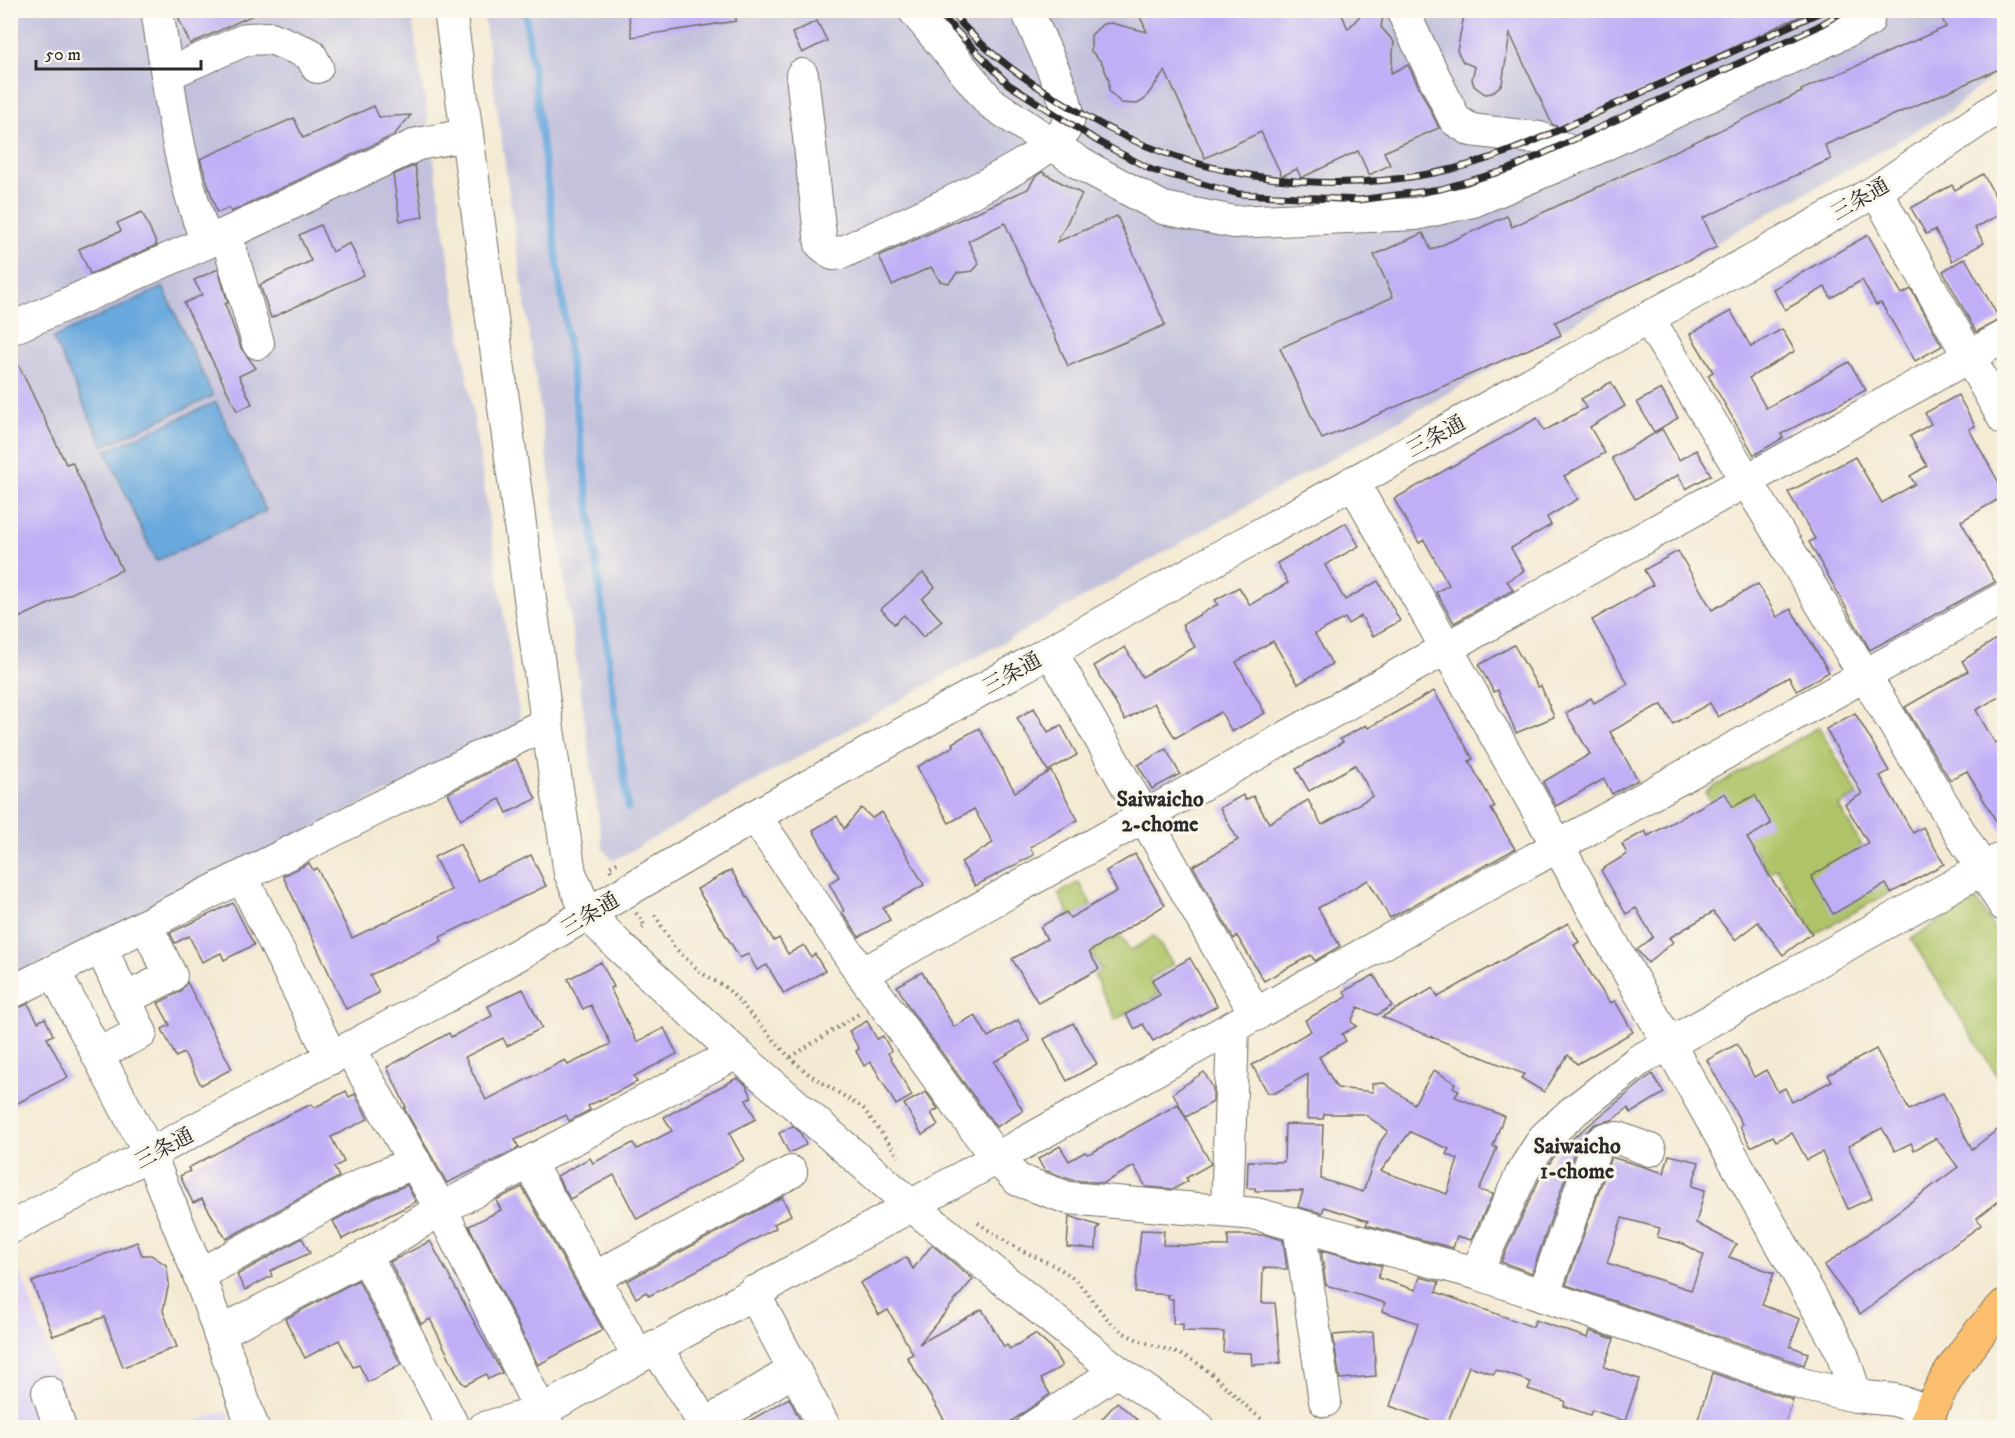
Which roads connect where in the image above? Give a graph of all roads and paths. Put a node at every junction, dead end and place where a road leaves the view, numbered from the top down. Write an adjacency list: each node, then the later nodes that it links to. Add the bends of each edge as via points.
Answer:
1 (157, 10): 8 (street)
2 (450, 10): 11 (street)
3 (914, 10): 12 (street, via 990,102)
4 (1027, 10): 12 (street, via 1067,105 1068,123)
5 (1402, 10): 13 (street, via 1455,120 1471,130 1539,138)
6 (1868, 21): 13 (street)
7 (317, 67): 8 (street, via 310,54 272,38 247,39)
8 (167, 74): 15 (street, via 182,169)
9 (802, 75): 12 (street, via 821,244 833,254 1002,176)
10 (2004, 103): 14 (street, 三条通)
11 (467, 135): 15 (street, via 418,144); 28 (street)
12 (1053, 144): 13 (street, via 1081,164 1163,208 1234,222 1416,214 1473,201)
13 (1580, 156)
14 (1876, 190): 16 (street, 三条通); 20 (street)
15 (217, 238): 17 (street); 19 (street)
16 (1648, 318): 22 (street); 23 (street, 三条通)
17 (10, 329)
18 (2004, 337): 20 (street)
19 (258, 343)
20 (1969, 357): 21 (street); 22 (street)
21 (2004, 419)
22 (1747, 481): 25 (street); 27 (street)
23 (1353, 482): 25 (street); 26 (street, 三条通)
24 (2004, 598): 27 (street)
25 (1447, 648): 30 (street); 31 (street)
26 (1051, 651): 29 (street, 三条通); 30 (street)
27 (1865, 675): 31 (street); 32 (street)
28 (547, 723): 33 (street); 35 (street, via 570,873)
29 (754, 816): 35 (street, 三条通); 39 (street)
30 (1145, 816): 39 (street); 43 (street)
31 (1558, 846): 43 (street); 44 (street)
32 (1994, 863): 34 (street); 44 (street)
33 (242, 877): 36 (street); 47 (street)
34 (2004, 905)
35 (587, 914): 45 (street); 47 (street, 三条通)
36 (146, 925): 37 (street); 41 (street, via 171,976)
37 (101, 948): 38 (street); 41 (street)
38 (54, 971): 40 (street); 46 (street)
39 (862, 974): 42 (street)
40 (10, 993)
41 (125, 999): 46 (street, via 141,1033)
42 (881, 999): 48 (path); 51 (street)
43 (1244, 1022): 51 (street); 57 (street)
44 (1669, 1044): 61 (street, via 1638,1061 1544,1138 1523,1171); 72 (street, via 1841,1350)
45 (736, 1053): 48 (street); 53 (street)
46 (97, 1054): 50 (street)
47 (341, 1054): 50 (street, 三条通); 52 (street)
48 (763, 1076): 55 (street)
49 (1650, 1150): 65 (street, via 1618,1138 1605,1139 1596,1146)
50 (150, 1155): 59 (street, 三条通); 62 (street)
51 (997, 1159): 55 (street); 57 (street, via 1018,1180 1068,1198)
52 (415, 1162): 56 (street); 62 (street, via 365,1184)
53 (529, 1163): 56 (street); 63 (street)
54 (791, 1172): 63 (street)
55 (912, 1206): 64 (street); 70 (street)
56 (441, 1209): 60 (street); 75 (street)
57 (1227, 1211): 58 (street)
58 (1299, 1226): 61 (street); 73 (street)
59 (10, 1228)
60 (366, 1256): 67 (street); 79 (street)
61 (1476, 1273): 65 (street)
62 (199, 1275): 67 (street)
63 (594, 1278): 68 (street)
64 (753, 1292): 68 (street); 69 (street)
65 (1543, 1296): 72 (street, via 1805,1385)
66 (2004, 1306): 74 (highway, via 1960,1360)
67 (219, 1333): 78 (street)
68 (647, 1351): 69 (street, via 705,1425); 75 (street)
69 (794, 1370): 76 (street)
70 (1116, 1371): 81 (street); 82 (street)
71 (48, 1392): 77 (street)
72 (1856, 1396): 74 (street, via 1895,1400)
73 (1324, 1401)
74 (1927, 1419)
75 (544, 1420): 80 (street)
76 (824, 1427)
77 (60, 1428)
78 (254, 1428)
79 (454, 1428)
80 (484, 1428)
81 (1032, 1428)
82 (1198, 1428)

